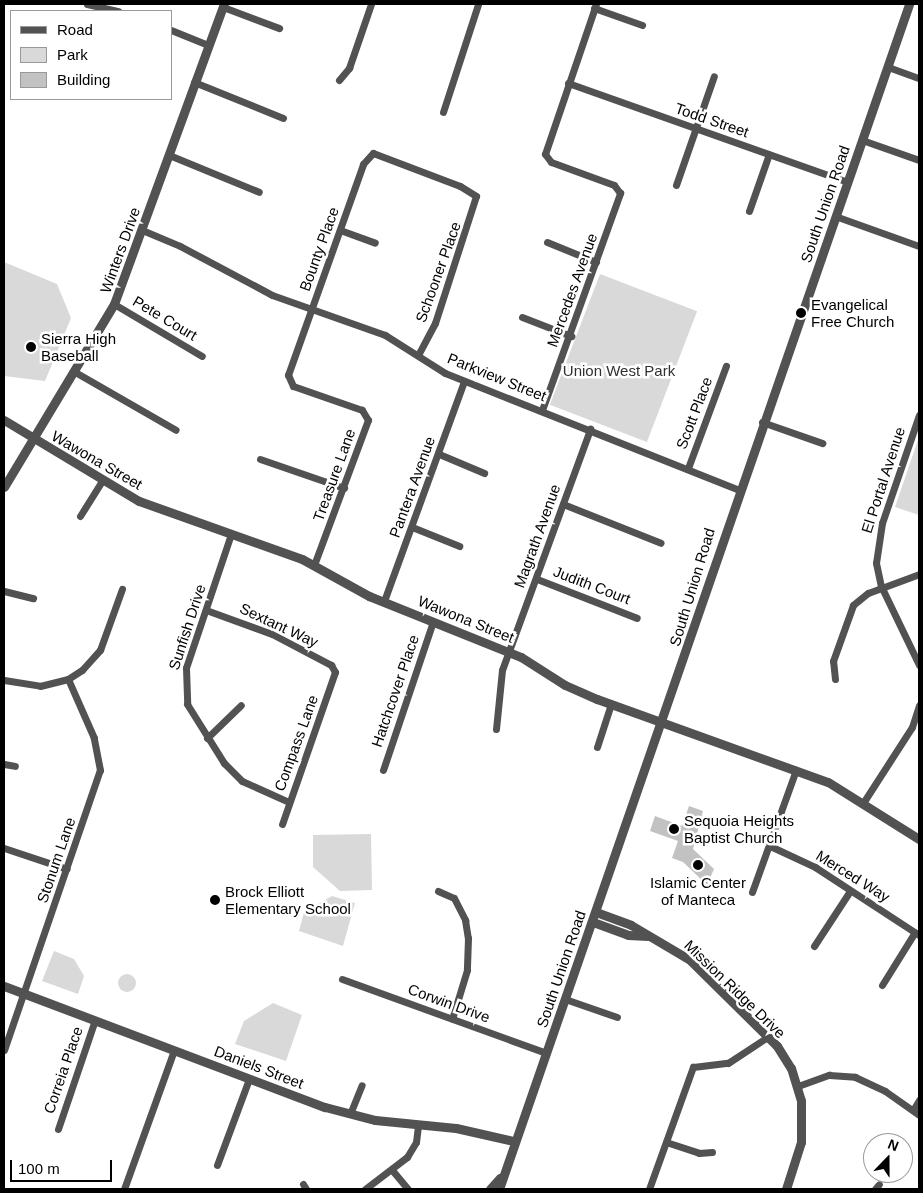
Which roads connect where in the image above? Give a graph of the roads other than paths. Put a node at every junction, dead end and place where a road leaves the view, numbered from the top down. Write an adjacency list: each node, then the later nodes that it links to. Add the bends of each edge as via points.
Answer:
1 (86, 4): 7 (street)
2 (371, 4): 15 (street, via 349,68)
3 (478, 4): 18 (street)
4 (909, 4): 12 (street, South Union Road)
5 (223, 5): 9 (street); 11 (street, Winters Drive)
6 (595, 6): 8 (street); 17 (street)
7 (113, 10)
8 (642, 25)
9 (279, 28)
10 (172, 30): 11 (street)
11 (208, 45): 16 (street, Winters Drive)
12 (888, 67): 14 (street); 21 (street, South Union Road)
13 (714, 76): 20 (street)
14 (919, 78)
15 (339, 80)
16 (194, 82): 19 (street); 23 (street, Winters Drive)
17 (568, 83): 20 (street, Todd Street); 36 (street, Mercedes Avenue, via 545,154 551,162 608,183 620,193)
18 (443, 112)
19 (283, 118)
20 (695, 129): 22 (street, Todd Street); 26 (street)
21 (862, 140): 24 (street); 25 (street, South Union Road)
22 (769, 154): 25 (street, Todd Street); 29 (street)
23 (169, 155): 27 (street); 31 (street, Winters Drive)
24 (919, 160)
25 (847, 182): 30 (street, South Union Road)
26 (676, 185)
27 (259, 192)
28 (476, 196): 32 (street, Bounty Place, via 466,188 373,153 366,158); 41 (street, Schooner Place, via 435,323)
29 (749, 211)
30 (835, 216): 35 (street); 50 (street, South Union Road)
31 (142, 230): 37 (street, Winters Drive); 38 (street, Parkview Street, via 180,246 252,286)
32 (340, 230): 33 (street); 38 (street, Bounty Place)
33 (375, 242)
34 (548, 242): 36 (street)
35 (919, 246)
36 (596, 262): 40 (street, Mercedes Avenue)
37 (114, 304): 42 (street, Pete Court); 44 (street, Winters Drive)
38 (312, 309): 41 (street, Parkview Street, via 385,335); 46 (street, Bounty Place, via 290,370 293,386)
39 (522, 317): 40 (street)
40 (571, 336): 47 (street, Mercedes Avenue)
41 (418, 355): 45 (street, Parkview Street)
42 (202, 356)
43 (726, 366): 57 (street, Scott Place)
44 (75, 372): 52 (street); 53 (street, Winters Drive)
45 (464, 380): 47 (street, Parkview Street); 55 (street, Pantera Avenue)
46 (348, 405): 61 (street, Treasure Lane, via 362,410 368,420)
47 (542, 410): 51 (street, Parkview Street)
48 (919, 415): 72 (street, El Portal Avenue, via 877,544)
49 (4, 420): 53 (street, Wawona Street)
50 (762, 422): 54 (street); 62 (street, South Union Road)
51 (590, 429): 57 (street, Parkview Street); 63 (street, Magrath Avenue)
52 (176, 430)
53 (32, 438): 59 (street, Wawona Street); 60 (street, Winters Drive)
54 (822, 444)
55 (439, 454): 58 (street); 65 (street, Pantera Avenue)
56 (260, 459): 61 (street)
57 (688, 468): 62 (street, Parkview Street)
58 (484, 473)
59 (101, 482): 64 (street); 66 (street, Wawona Street, via 139,501)
60 (4, 487)
61 (344, 488): 69 (street, Treasure Lane)
62 (739, 490): 89 (street, South Union Road)
63 (563, 504): 67 (street); 71 (street, Magrath Avenue)
64 (80, 516)
65 (412, 527): 68 (street); 76 (street, Pantera Avenue)
66 (232, 534): 69 (street, Wawona Street); 77 (street, Sunfish Drive)
67 (662, 543)
68 (459, 546)
69 (314, 565): 76 (street, Wawona Street)
70 (919, 574): 72 (street)
71 (537, 579): 78 (street, Judith Court); 80 (street, Magrath Avenue)
72 (881, 586): 81 (street, El Portal Avenue); 83 (street, via 853,605 834,661)
73 (122, 589): 85 (street, via 100,650)
74 (4, 591): 75 (street)
75 (34, 598)
76 (384, 601): 79 (street, Wawona Street)
77 (206, 610): 82 (street, Sextant Way, via 272,634 330,665); 91 (street, Sunfish Drive, via 190,652 184,682 187,704)
78 (637, 618)
79 (434, 621): 80 (street, Wawona Street); 95 (street, Hatchcover Place)
80 (508, 651): 86 (street, Wawona Street, via 566,685); 90 (street, Magrath Avenue, via 497,696)
81 (919, 665)
82 (335, 672): 97 (street, Compass Lane)
83 (835, 679)
84 (4, 680): 85 (street, via 40,686)
85 (68, 680): 103 (street, Stonum Lane, via 94,738 100,770)
86 (611, 704): 89 (street, Wawona Street); 92 (street)
87 (241, 705): 91 (street)
88 (919, 705): 98 (street, via 912,727)
89 (662, 723): 96 (street, Wawona Street); 107 (street, South Union Road)
90 (496, 729)
91 (207, 738): 97 (street, Sunfish Drive, via 242,781)
92 (597, 747)
93 (4, 764): 94 (street)
94 (15, 766)
95 (383, 770)
96 (796, 770): 98 (street, Wawona Street, via 828,782); 101 (street)
97 (289, 802): 99 (street, Compass Lane)
98 (863, 803): 100 (street, Wawona Street)
99 (282, 824)
100 (919, 839)
101 (770, 846): 105 (street, Merced Way, via 815,867); 106 (street)
102 (4, 848): 103 (street)
103 (67, 869): 115 (street, Stonum Lane)
104 (438, 891): 118 (street, via 454,898 465,920 468,938 466,970)
105 (850, 891): 109 (street, Merced Way); 111 (street)
106 (752, 892)
107 (596, 912): 108 (street, South Union Road); 110 (street, Mission Ridge Drive)
108 (592, 922): 110 (street, Mission Ridge Drive, via 628,935); 116 (street, South Union Road)
109 (917, 934): 113 (street)
110 (648, 936): 120 (street, Mission Ridge Drive, via 690,960)
111 (814, 946)
112 (342, 979): 118 (street, Corwin Drive)
113 (882, 984)
114 (4, 986): 115 (street, Daniels Street)
115 (24, 992): 119 (street, Daniels Street); 121 (street, Stonum Lane)
116 (566, 998): 117 (street); 123 (street, South Union Road)
117 (617, 1017)
118 (452, 1019): 123 (street, Corwin Drive)
119 (95, 1020): 122 (street, Daniels Street); 132 (street, Correia Place)
120 (769, 1036): 126 (street, Mission Ridge Drive); 134 (street, via 728,1064 693,1067)
121 (4, 1050)
122 (174, 1050): 124 (street, Daniels Street); 139 (street)
123 (546, 1052): 133 (street, South Union Road)
124 (249, 1079): 129 (street, Daniels Street); 136 (street)
125 (362, 1085): 129 (street)
126 (798, 1086): 128 (street, via 829,1075 855,1077); 145 (street, Mission Ridge Drive, via 800,1142)
127 (919, 1100): 128 (street)
128 (913, 1110): 130 (street)
129 (350, 1114): 131 (street, Daniels Street)
130 (919, 1115)
131 (418, 1126): 133 (street, Daniels Street, via 478,1132); 137 (street, via 413,1148)
132 (58, 1129)
133 (513, 1141): 138 (street, South Union Road)
134 (666, 1142): 135 (street, via 699,1153); 144 (street)
135 (712, 1152)
136 (217, 1165)
137 (392, 1170): 140 (street); 141 (street)
138 (500, 1177): 142 (street, South Union Road); 143 (street, South Union Road)
139 (124, 1189)
140 (365, 1189)
141 (408, 1189)
142 (490, 1189)
143 (499, 1189)
144 (649, 1189)
145 (786, 1189)

